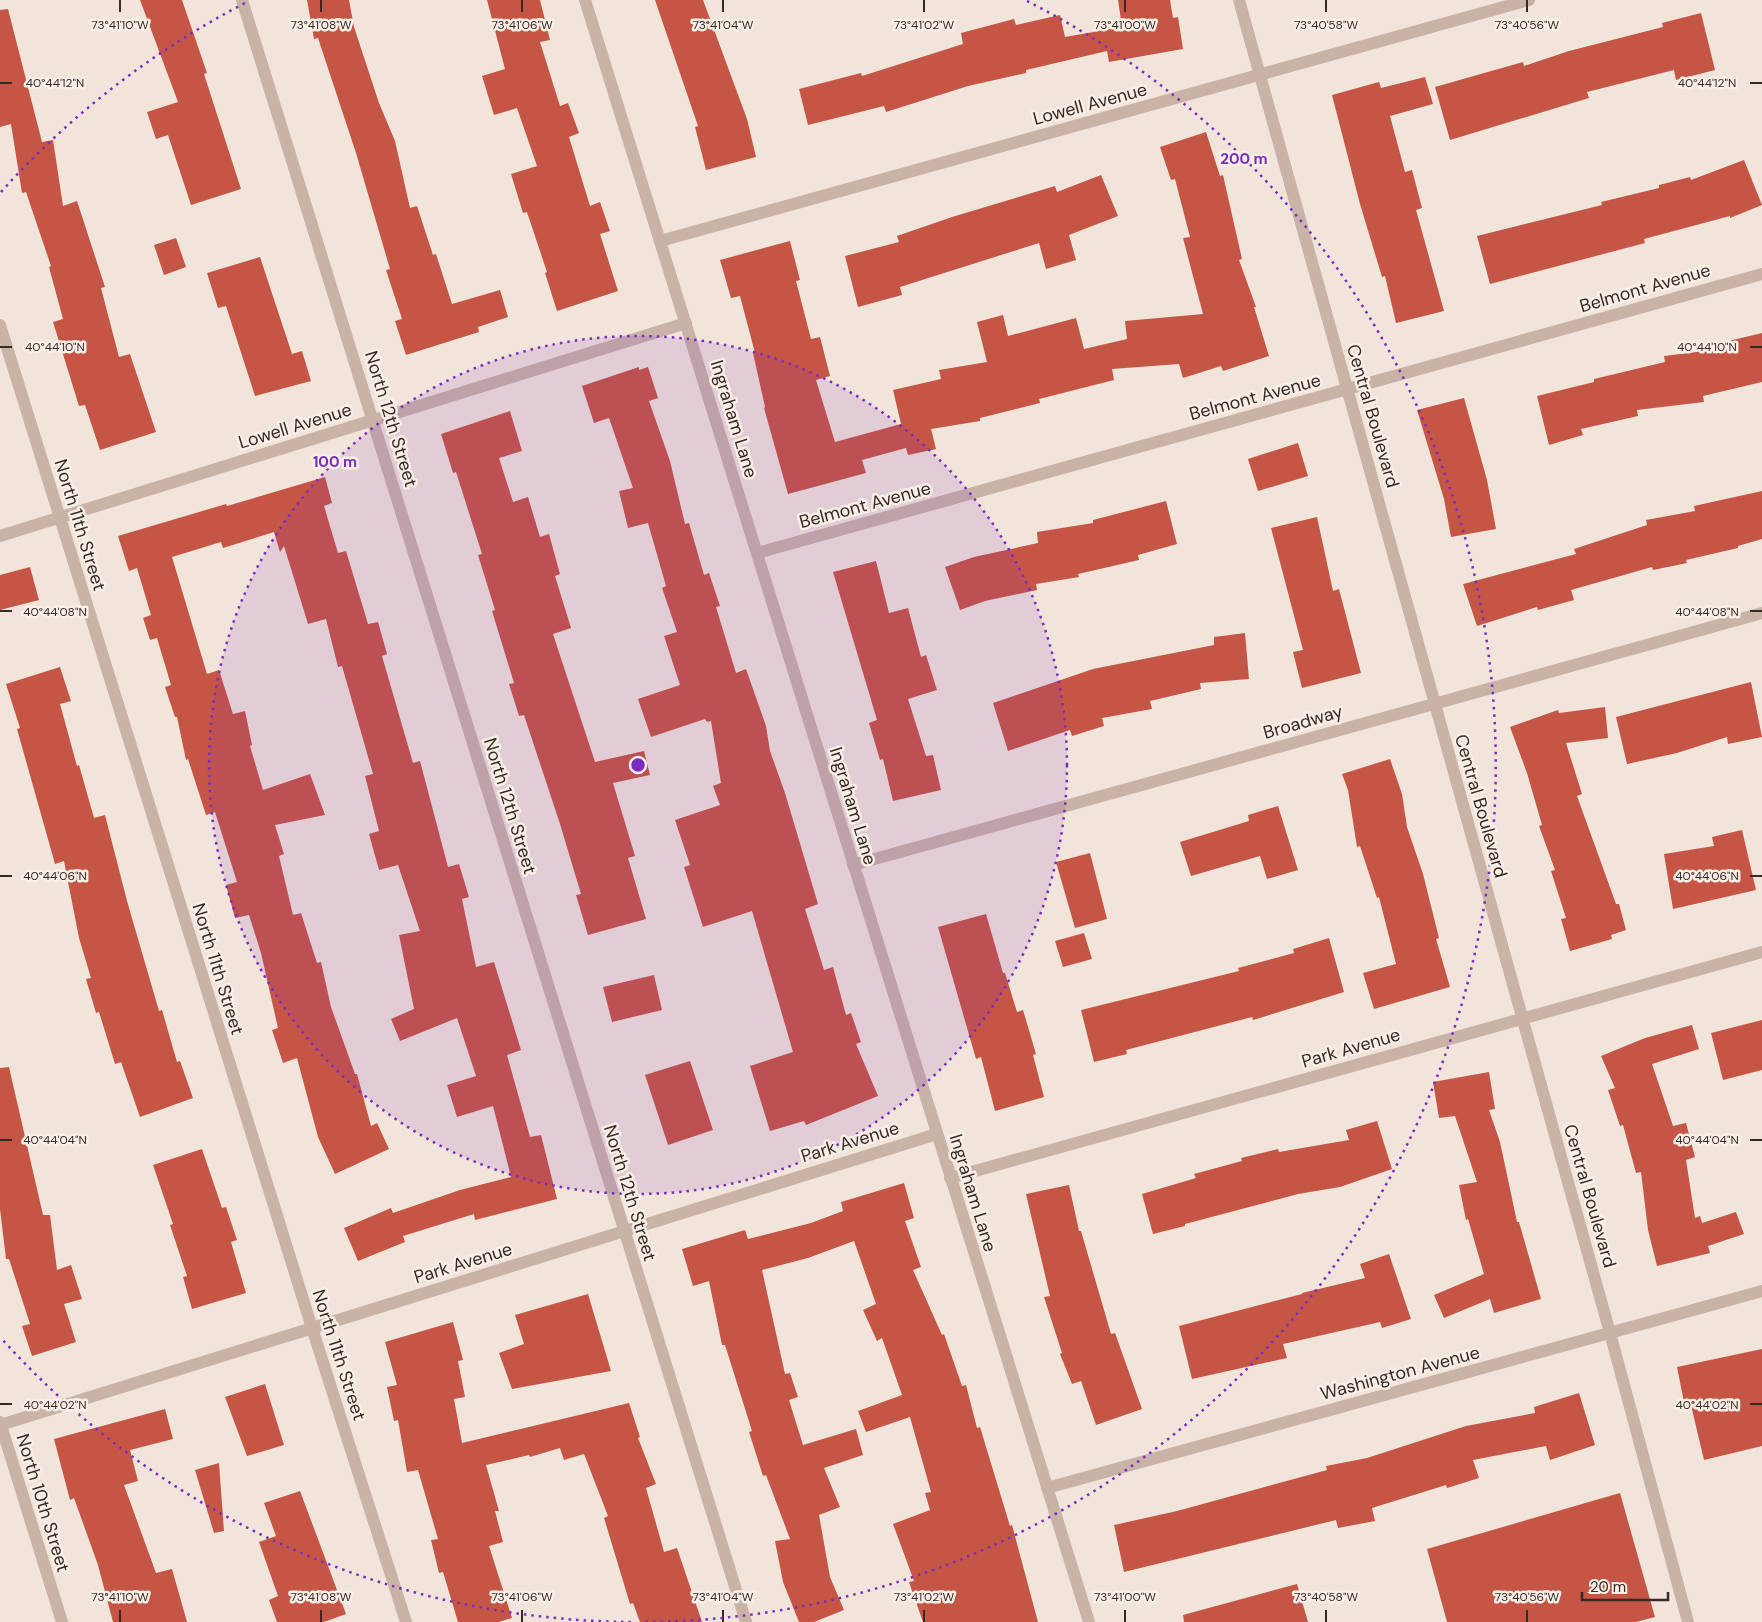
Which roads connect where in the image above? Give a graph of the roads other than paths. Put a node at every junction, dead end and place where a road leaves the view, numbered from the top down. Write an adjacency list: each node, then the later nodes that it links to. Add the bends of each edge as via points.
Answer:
1 (242, 0): 11 (street, North 12th Street)
2 (585, 0): 6 (street, Ingraham Lane)
3 (1239, 0): 5 (street, Central Boulevard)
4 (1529, 0): 5 (street, Lowell Avenue)
5 (1260, 75): 6 (street, Lowell Avenue); 10 (street, Central Boulevard)
6 (660, 241): 8 (street, Ingraham Lane)
7 (1762, 274): 10 (street, Belmont Avenue)
8 (686, 323): 11 (street, Lowell Avenue); 14 (street, Ingraham Lane)
9 (0, 325): 12 (street, North 11th Street)
10 (1347, 389): 14 (street, Belmont Avenue); 16 (street, Central Boulevard)
11 (373, 420): 12 (street, Lowell Avenue); 22 (street, North 12th Street)
12 (60, 517): 13 (street, Lowell Avenue); 24 (street, North 11th Street)
13 (0, 536)
14 (757, 552): 17 (street, Ingraham Lane)
15 (1762, 613): 16 (street, Broadway)
16 (1435, 704): 17 (street, Broadway); 19 (street, Central Boulevard)
17 (853, 865): 20 (street, Ingraham Lane)
18 (1762, 952): 19 (street, Park Avenue)
19 (1522, 1018): 21 (street, Park Avenue); 25 (street, Central Boulevard)
20 (937, 1134): 21 (street, Ingraham Lane); 22 (street, Park Avenue)
21 (950, 1178): 27 (street, Ingraham Lane)
22 (624, 1231): 24 (street, Park Avenue); 30 (street, North 12th Street)
23 (1762, 1291): 25 (street, Washington Avenue)
24 (312, 1328): 26 (street, Park Avenue); 29 (street, North 11th Street)
25 (1610, 1333): 27 (street, Washington Avenue); 32 (street, Central Boulevard)
26 (0, 1424): 28 (street, North 10th Street)
27 (1047, 1488): 31 (street, Ingraham Lane)
28 (62, 1622)
29 (406, 1622)
30 (746, 1622)
31 (1089, 1622)
32 (1688, 1622)

